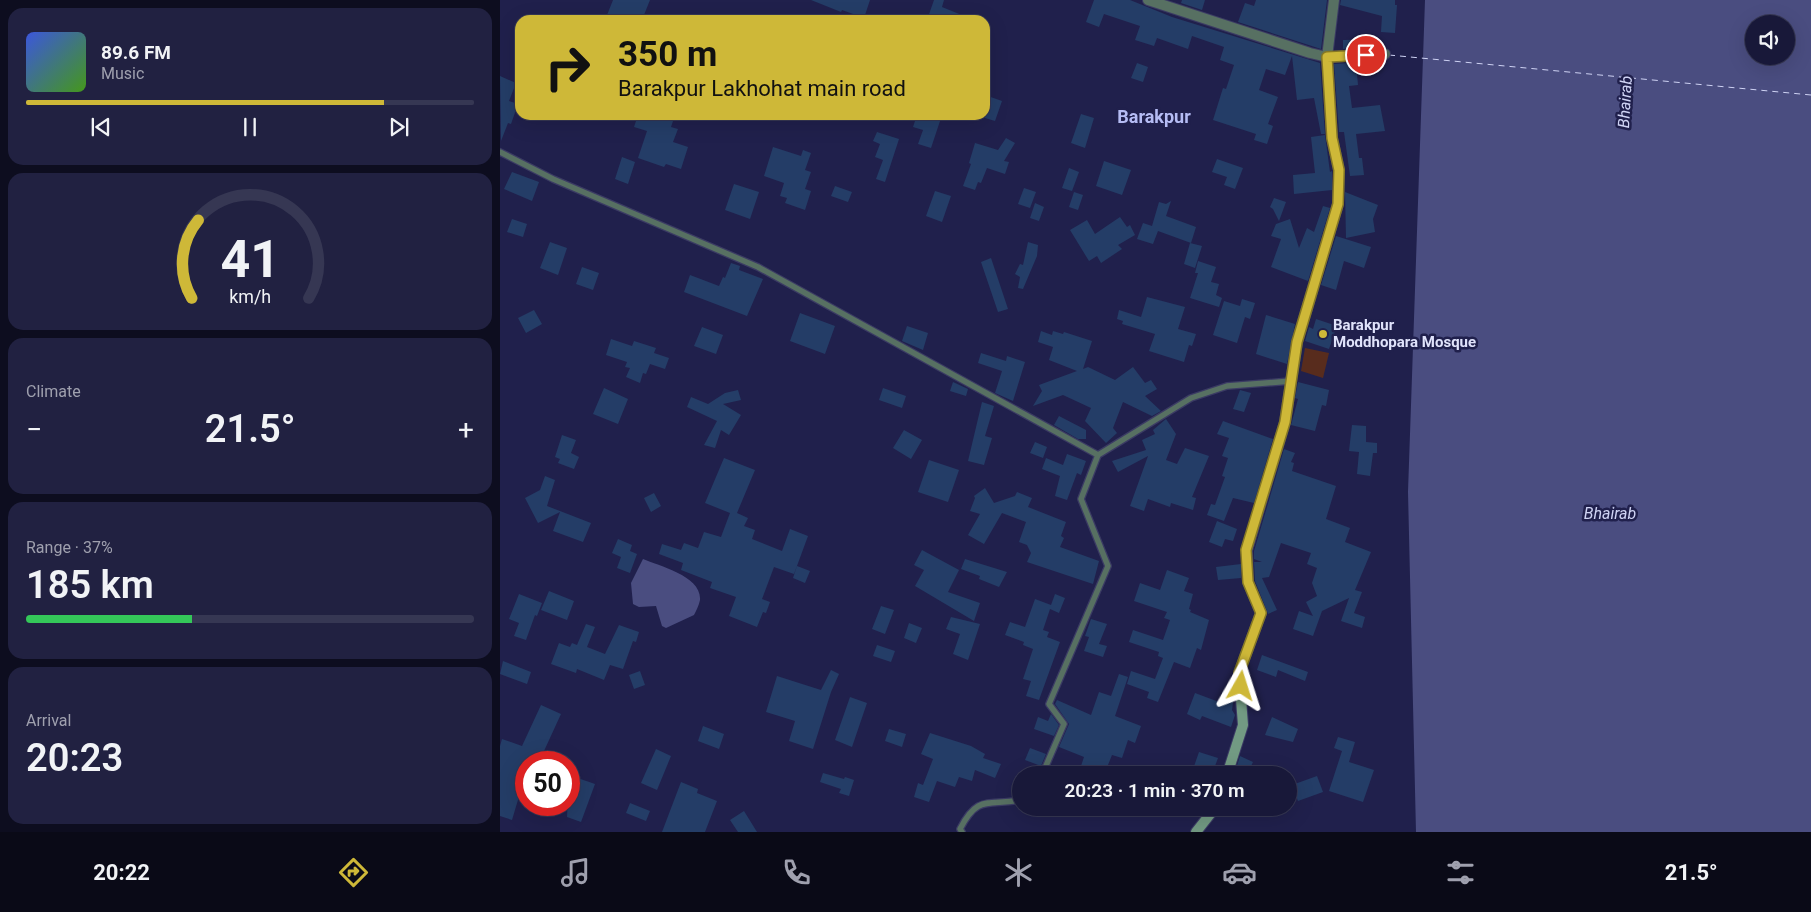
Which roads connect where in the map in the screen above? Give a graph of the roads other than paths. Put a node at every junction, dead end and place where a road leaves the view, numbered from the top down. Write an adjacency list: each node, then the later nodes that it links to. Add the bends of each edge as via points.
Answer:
1 (1148, 0): 4 (street)
2 (1334, 0): 4 (street)
3 (1385, 54): 4 (street)
4 (1327, 57): 6 (street, via 1332,138 1339,170 1338,204 1297,342)
5 (500, 152): 7 (lane, via 553,179 758,267)
6 (1290, 381): 7 (lane, via 1227,386 1191,398); 8 (street, via 1285,422 1246,550 1248,582 1261,613)
7 (1098, 455): 9 (lane, via 1081,498 1108,566 1049,704 1064,724)
8 (1239, 673): 10 (main road, via 1243,725)
9 (1046, 766)
10 (1230, 766)
11 (1012, 801): 13 (lane, via 980,803 967,815 960,829)
12 (1209, 816): 14 (main road)
13 (962, 832)
14 (1196, 832)

